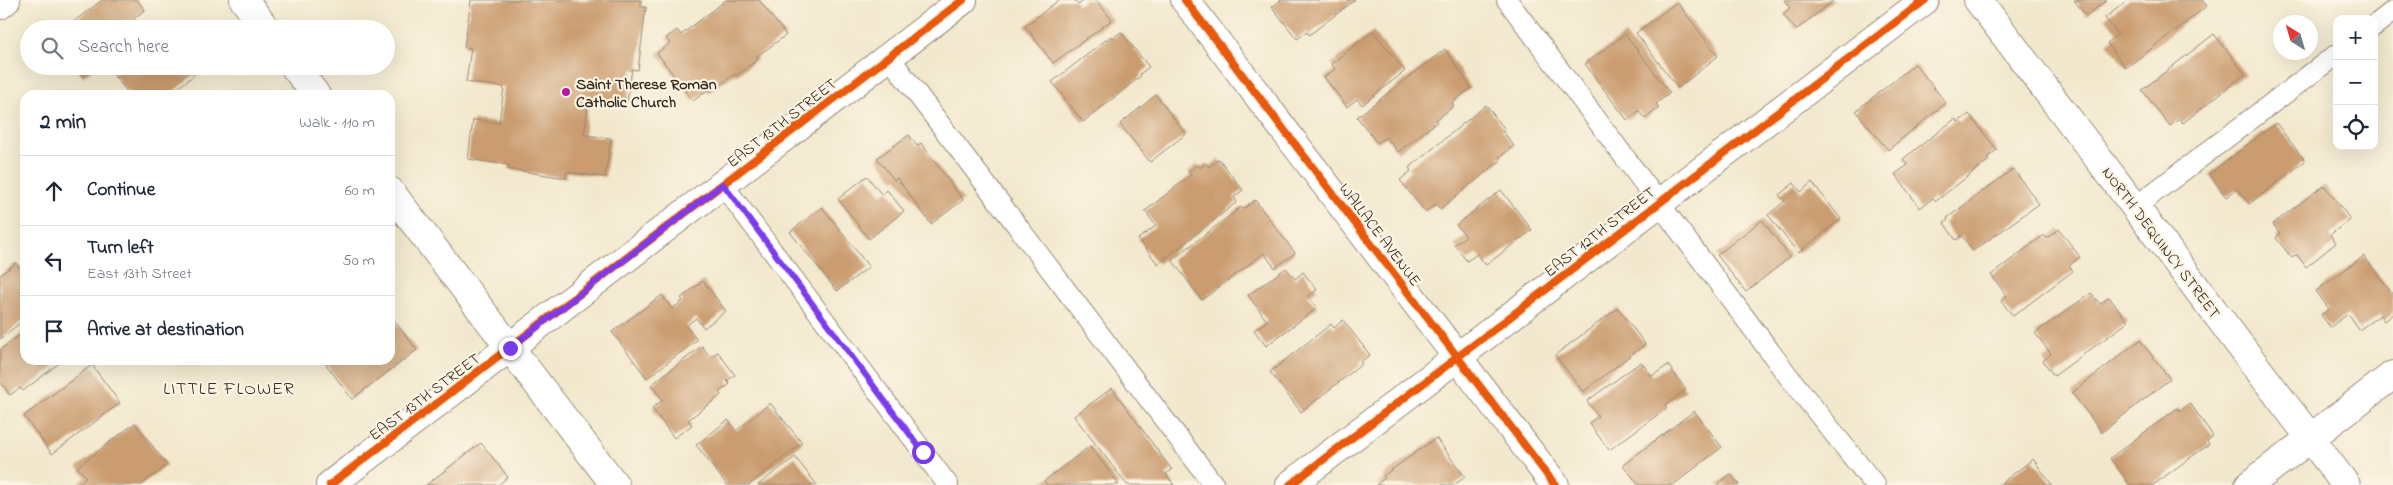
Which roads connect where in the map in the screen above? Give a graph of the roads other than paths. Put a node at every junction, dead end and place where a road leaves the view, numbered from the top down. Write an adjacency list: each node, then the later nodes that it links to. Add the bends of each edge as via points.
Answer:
1 (6, 0): 8 (street)
2 (244, 0): 10 (street)
3 (963, 0): 12 (street, EAST 13TH STREET)
4 (1185, 0): 21 (street, WALLACE AVENUE)
5 (1507, 0): 18 (lane)
6 (1925, 0): 18 (street, EAST 12TH STREET)
7 (1978, 0): 19 (street, NORTH DEQUINCY STREET)
8 (0, 4)
9 (2393, 11): 11 (lane)
10 (259, 20)
11 (2378, 23)
12 (889, 57): 16 (street, EAST 13TH STREET); 27 (lane)
13 (2333, 57): 19 (lane)
14 (301, 75): 15 (street)
15 (312, 90)
16 (723, 184): 20 (street, EAST 13TH STREET); 26 (lane)
17 (395, 198): 20 (street)
18 (1660, 201): 21 (street, EAST 12TH STREET); 30 (lane, via 1789,377)
19 (2135, 207): 23 (street, NORTH DEQUINCY STREET)
20 (510, 348): 24 (street, EAST 13TH STREET); 25 (street)
21 (1458, 357): 28 (street, EAST 12TH STREET); 29 (street, WALLACE AVENUE)
22 (2393, 375): 23 (street)
23 (2310, 438): 31 (street); 32 (street, NORTH DEQUINCY STREET)
24 (330, 485)
25 (614, 485)
26 (948, 485)
27 (1214, 485)
28 (1290, 485)
29 (1555, 485)
30 (1875, 485)
31 (2249, 485)
32 (2346, 485)

